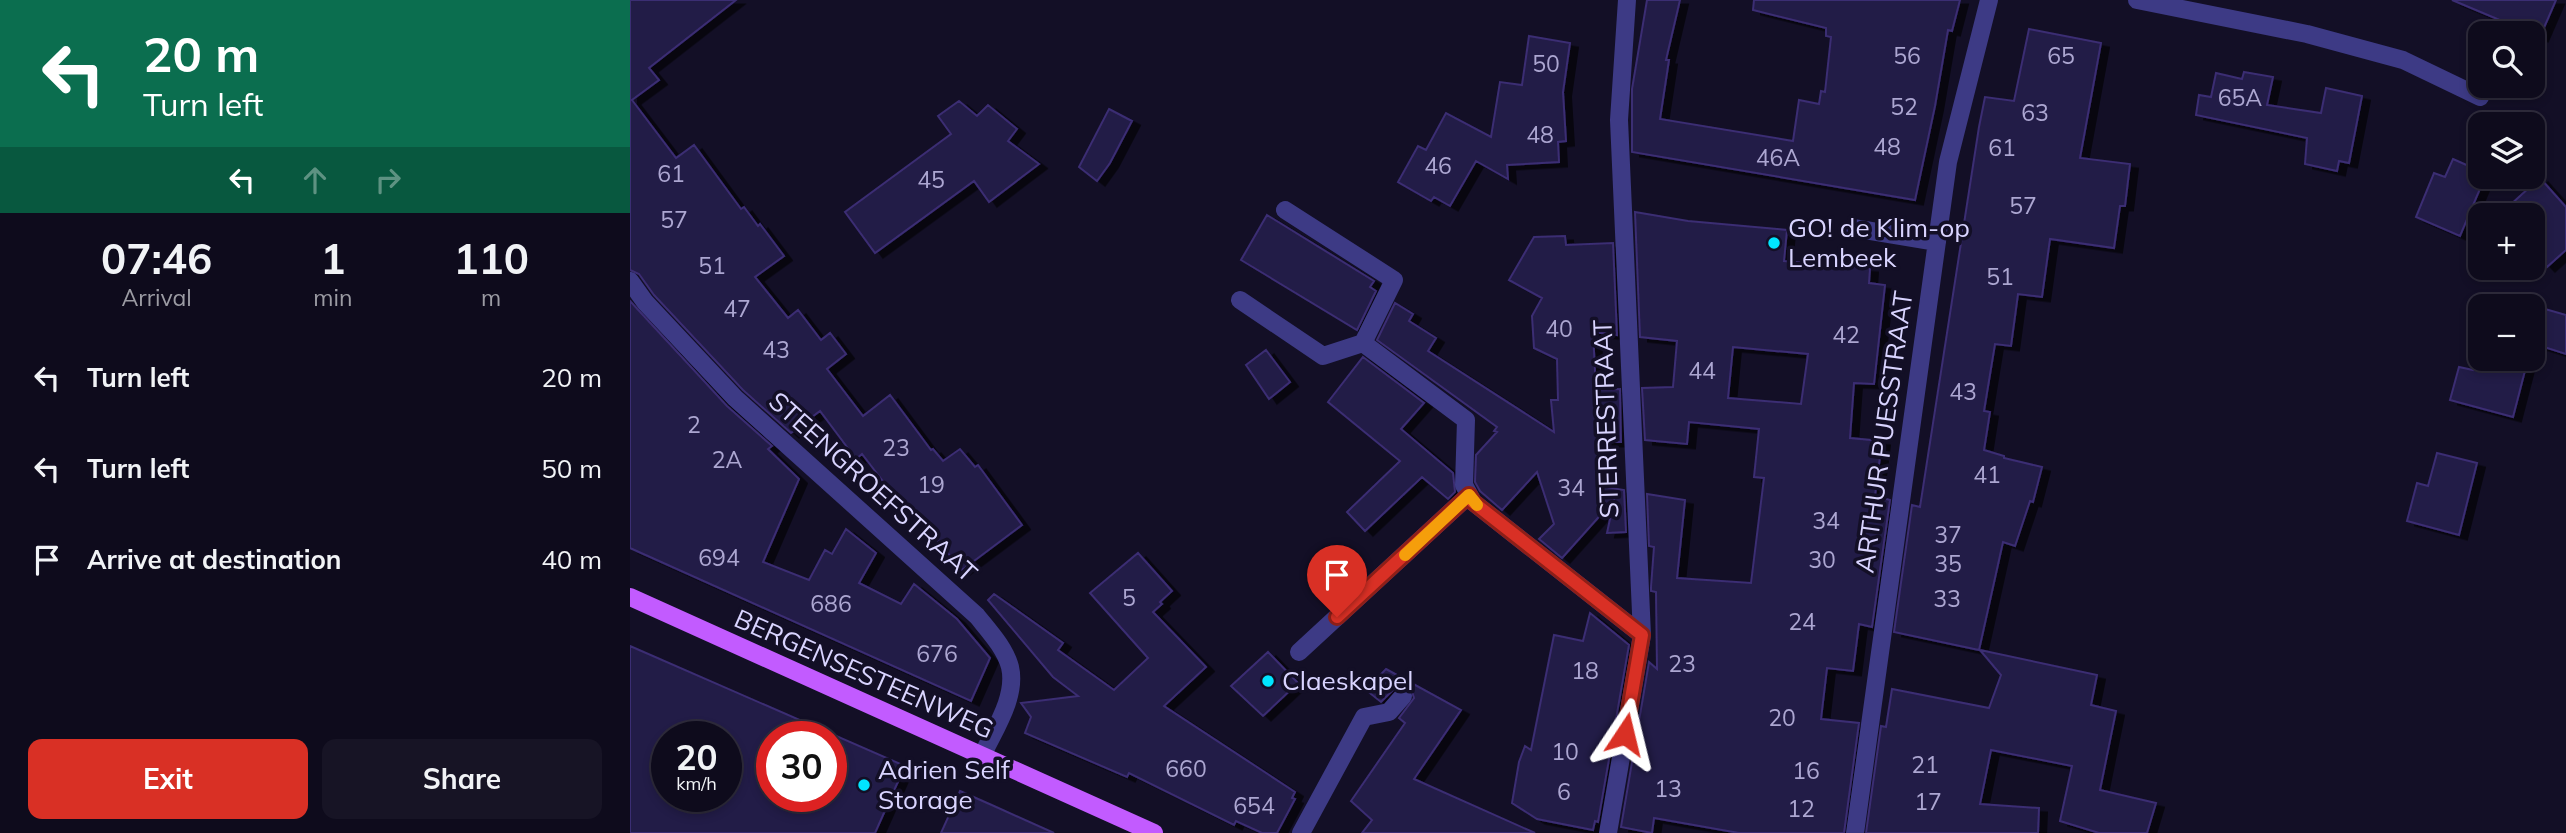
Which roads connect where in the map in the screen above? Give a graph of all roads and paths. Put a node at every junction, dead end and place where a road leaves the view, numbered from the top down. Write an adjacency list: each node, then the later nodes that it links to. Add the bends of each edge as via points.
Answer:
1 (1627, 0): 13 (street, STERRESTRAAT, via 1619,120)
2 (1989, 0): 7 (street, ARTHUR PUESSTRAAT, via 1948,162)
3 (2137, 0): 4 (street, via 2306,34 2403,61)
4 (2468, 91)
5 (1285, 210): 10 (street, via 1394,280)
6 (1853, 228): 7 (street)
7 (1937, 242): 20 (street, ARTHUR PUESSTRAAT)
8 (630, 281): 16 (street, STEENGROEFSTRAAT, via 735,398 977,616 1010,667 1011,680 1005,707)
9 (1240, 300): 10 (street, via 1323,356)
10 (1363, 343): 11 (street, via 1466,419 1464,485)
11 (1469, 495): 13 (street); 14 (street)
12 (630, 597): 16 (main road, BERGENSESTEENWEG)
13 (1642, 635): 19 (street, STERRESTRAAT)
14 (1299, 652)
15 (1403, 696): 18 (street, via 1389,712 1364,717)
16 (982, 756): 17 (main road, BERGENSESTEENWEG)
17 (1154, 833)
18 (1301, 833)
19 (1608, 833)
20 (1855, 833)

